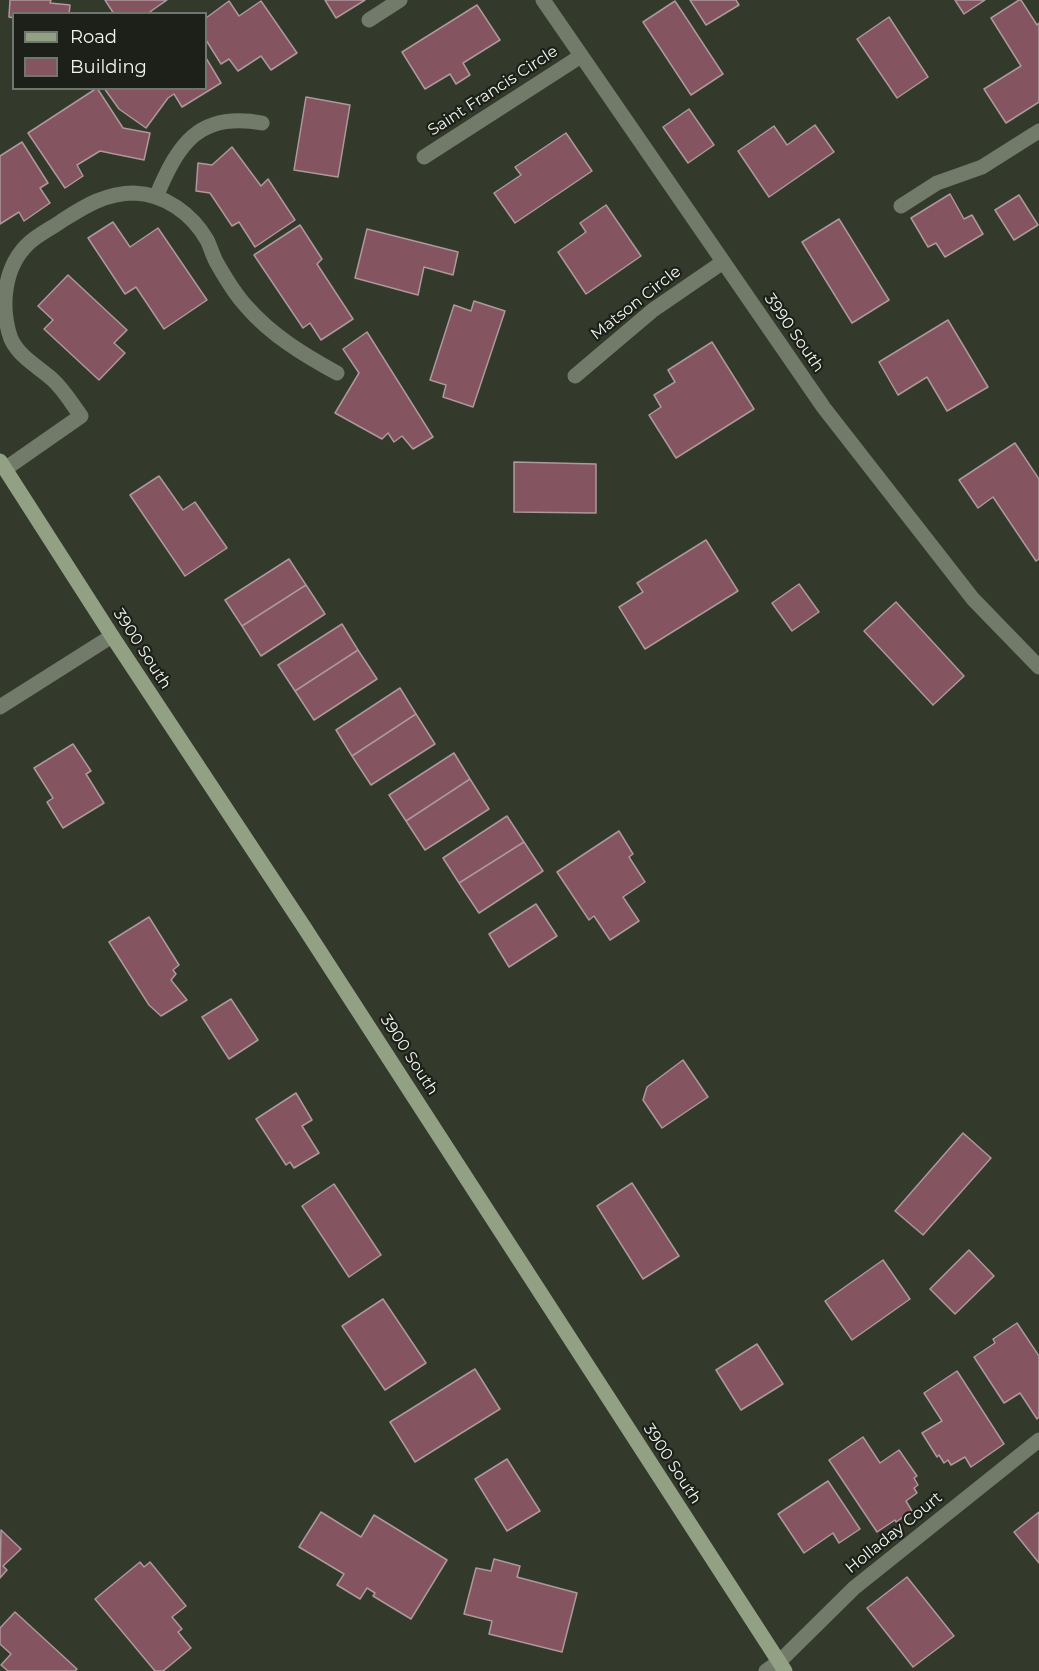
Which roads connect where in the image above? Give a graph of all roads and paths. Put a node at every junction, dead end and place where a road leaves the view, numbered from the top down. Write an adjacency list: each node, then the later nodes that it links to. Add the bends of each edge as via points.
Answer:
1 (400, 0): 3 (street)
2 (543, 0): 4 (street, 3990 South)
3 (369, 20)
4 (581, 56): 7 (street, Saint Francis Circle); 10 (street, 3990 South)
5 (262, 123): 8 (street, via 227,120 192,136 173,158)
6 (1039, 131): 9 (street, via 982,167 937,183)
7 (424, 157)
8 (156, 197): 11 (street, via 196,223 232,288 263,323 291,346); 13 (street, via 112,195 90,202 29,243 12,263 3,291 4,318 12,341 27,360 54,382 81,416)
9 (901, 206)
10 (723, 262): 12 (street, Matson Circle, via 652,310); 15 (street, 3990 South, via 824,408 885,487 973,599)
11 (338, 373)
12 (575, 376)
13 (3, 465): 14 (main road, 3900 South)
14 (112, 636): 16 (street); 18 (main road, 3900 South)
15 (1039, 667)
16 (0, 707)
17 (1039, 1440): 18 (street, Holladay Court, via 854,1588)
18 (782, 1666): 19 (street, Holladay Court)
19 (766, 1671)

